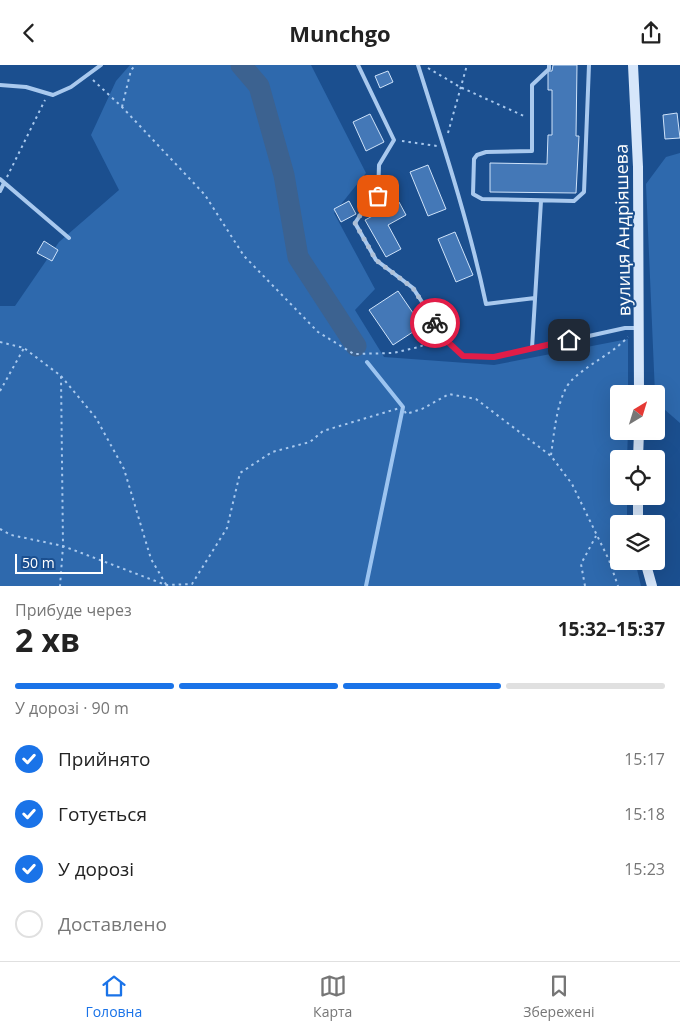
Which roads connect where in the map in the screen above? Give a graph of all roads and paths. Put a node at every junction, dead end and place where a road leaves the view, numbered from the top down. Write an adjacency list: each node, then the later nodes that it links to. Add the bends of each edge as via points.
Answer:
1 (101, 65): 9 (lane)
2 (136, 65): 12 (path, via 131,70)
3 (358, 65): 22 (lane, via 394,140 379,165 378,196 355,223 376,260 413,288)
4 (418, 65): 19 (lane, via 455,183 486,304)
5 (424, 65): 13 (path, via 460,87)
6 (549, 65): 13 (lane, via 549,69 532,85)
7 (589, 65): 17 (lane, via 584,192 574,201)
8 (633, 65): 21 (street, вулиця Андріяшева)
9 (87, 75): 11 (lane, via 71,87 53,95); 12 (path)
10 (0, 85): 11 (lane)
11 (49, 93): 15 (path)
12 (122, 107): 22 (path, via 205,195 244,257 318,332 354,354 393,353)
13 (530, 118): 17 (lane, via 532,151 477,155 474,159 473,194 482,199)
14 (0, 179): 15 (lane)
15 (4, 183): 16 (lane); 18 (lane)
16 (0, 191)
17 (541, 201): 19 (lane)
18 (69, 238)
19 (535, 298): 25 (lane)
20 (629, 328): 21 (lane); 25 (lane); 29 (path, via 629,336 618,347 571,380 558,408)
21 (640, 328): 27 (street, вулиця Андріяшева)
22 (444, 337): 25 (lane, via 463,356 494,357)
23 (0, 342): 24 (path)
24 (24, 348): 26 (path); 28 (path)
25 (532, 348)
26 (61, 376): 32 (path); 34 (path, via 96,418 124,469 151,559)
27 (639, 385)
28 (0, 391)
29 (551, 456): 31 (path, via 572,484); 35 (path, via 476,399 448,393 422,409 406,414 403,407 323,431 310,442 272,452 240,473 227,528)
30 (0, 529): 32 (path, via 11,535)
31 (596, 536): 37 (path, via 581,564); 38 (path)
32 (63, 546): 34 (path); 36 (path)
33 (648, 570): 39 (street)
34 (166, 585): 35 (path)
35 (192, 585)
36 (60, 586)
37 (585, 586)
38 (618, 586)
39 (652, 586)

